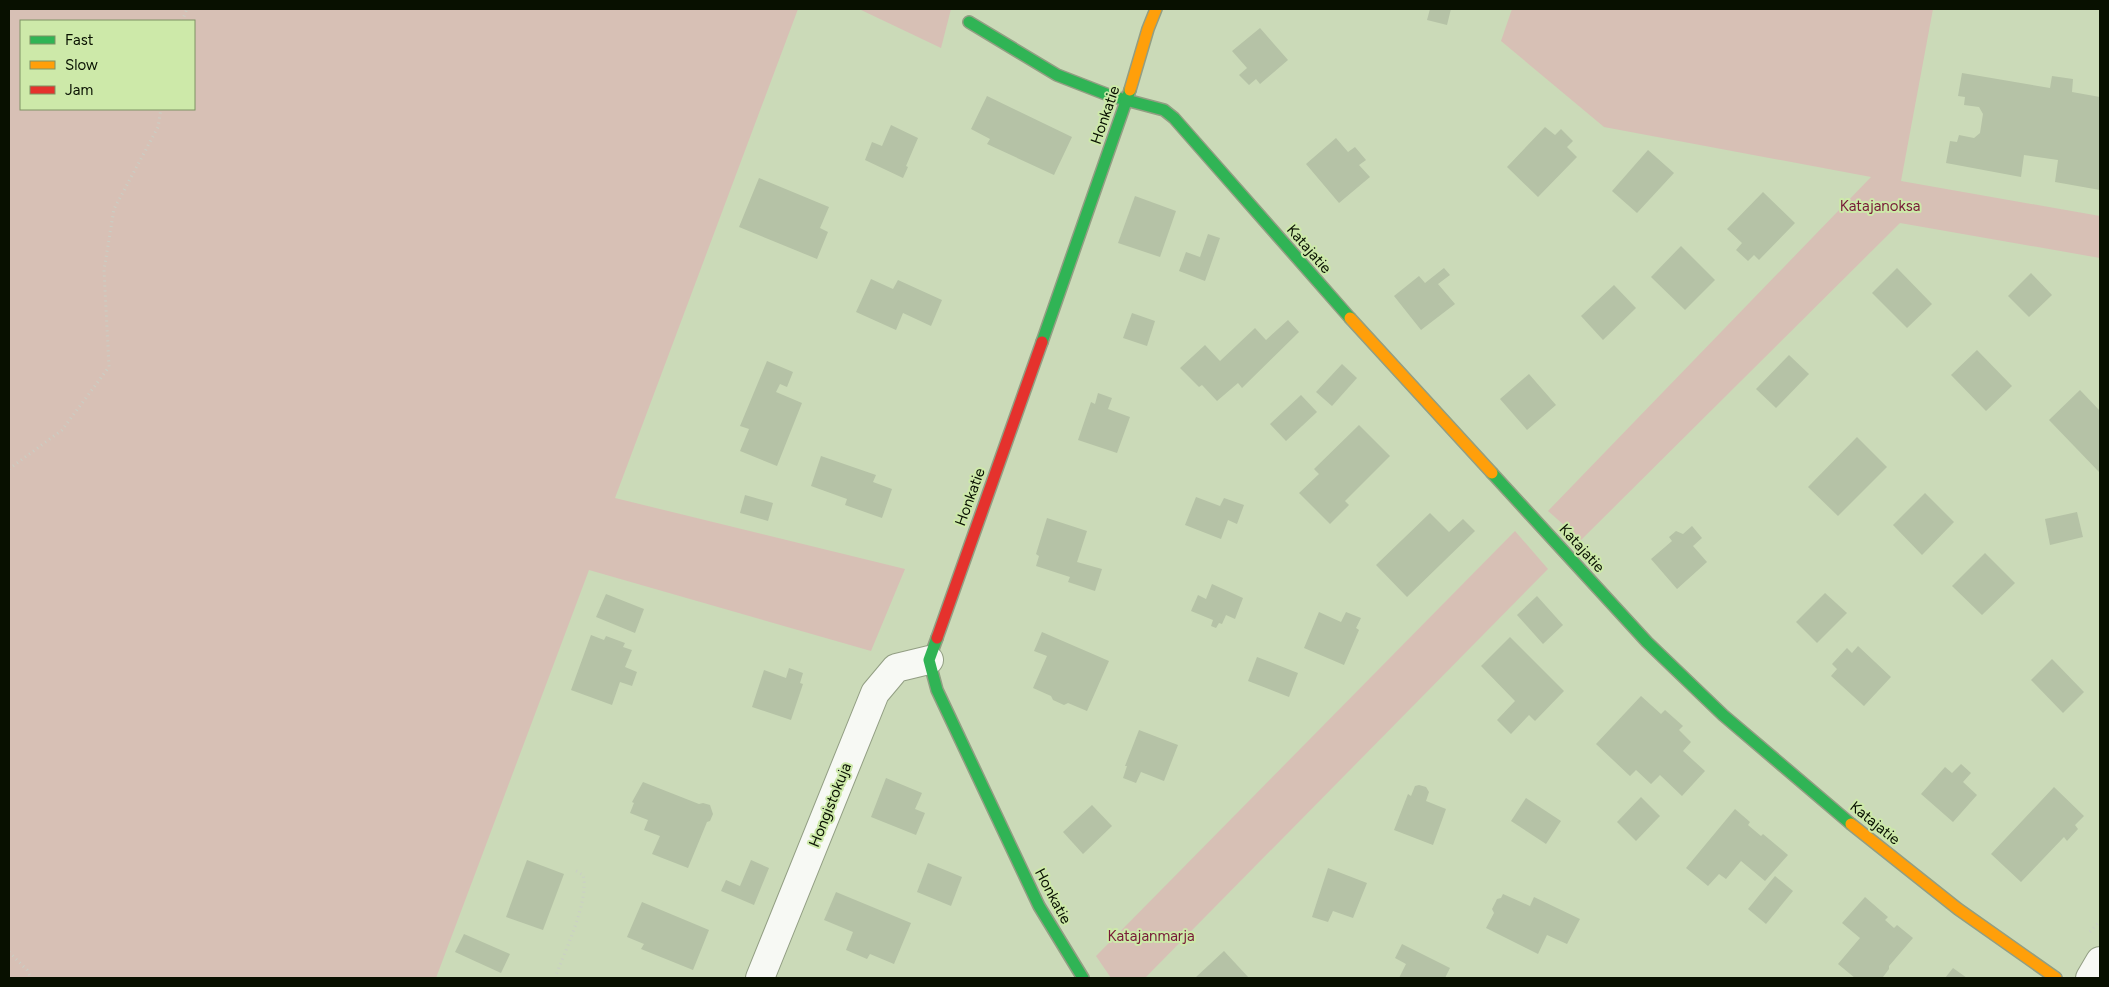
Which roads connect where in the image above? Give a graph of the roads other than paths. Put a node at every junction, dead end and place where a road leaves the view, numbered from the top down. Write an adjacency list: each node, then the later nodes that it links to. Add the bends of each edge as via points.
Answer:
1 (1156, 9): 3 (street, Honkatie)
2 (969, 22): 3 (street, Katajatie, via 1057,75)
3 (1127, 100): 4 (street, Honkatie); 8 (street, Katajatie, via 1164,110 1174,118 1354,323 1641,635 1722,715 1958,909)
4 (929, 660): 6 (street, Hongistokuja, via 896,668 875,693); 7 (street, Honkatie, via 937,690 1036,898)
5 (2100, 961): 9 (street)
6 (760, 978)
7 (1083, 978)
8 (2056, 978)
9 (2090, 978)

